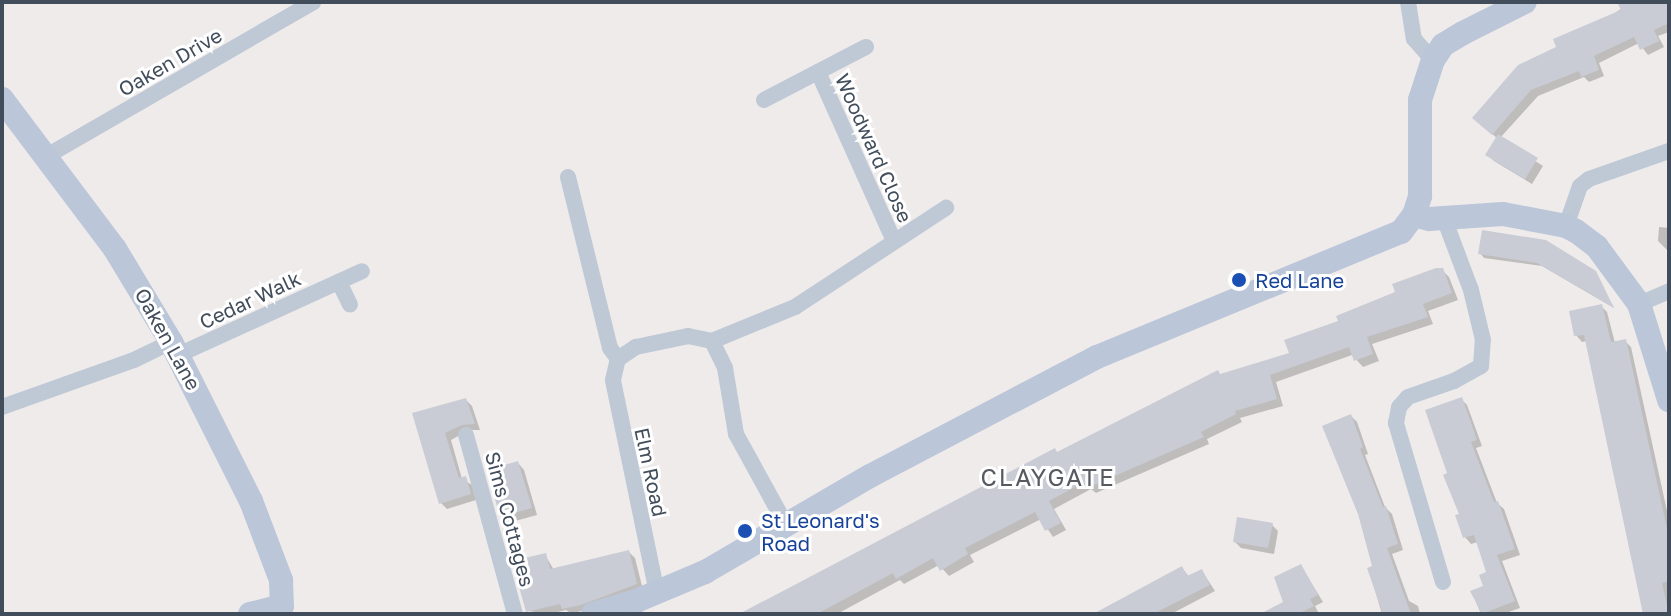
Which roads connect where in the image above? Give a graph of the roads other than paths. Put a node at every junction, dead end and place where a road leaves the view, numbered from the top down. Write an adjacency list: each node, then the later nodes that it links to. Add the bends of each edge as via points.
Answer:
1 (314, 2): 10 (street, Oaken Drive)
2 (1408, 2): 5 (street, via 1414,39)
3 (1525, 2): 5 (street, via 1443,45)
4 (866, 47): 6 (street, Woodward Close)
5 (1433, 60): 13 (street, via 1420,100 1422,173)
6 (818, 72): 8 (street, Woodward Close); 16 (street, Woodward Close)
7 (2, 99): 10 (street, Oaken Lane)
8 (764, 100)
9 (1669, 151): 15 (street, via 1589,179 1575,196)
10 (45, 157): 23 (street, Oaken Lane, via 115,249)
11 (568, 177): 24 (street, Elm Road, via 610,348)
12 (946, 208): 16 (street, Woodward Close)
13 (1414, 215): 14 (street); 28 (street, via 1384,242 1097,357)
14 (1444, 218): 15 (street, via 1503,214); 29 (street, via 1471,290 1483,340 1481,366 1408,397 1396,423)
15 (1566, 226): 20 (street, via 1597,247)
16 (894, 241): 22 (street, Woodward Close, via 795,307)
17 (362, 271): 18 (street, Cedar Walk)
18 (339, 282): 21 (street); 23 (street, Cedar Walk)
19 (1669, 291): 20 (street)
20 (1639, 304): 25 (street)
21 (350, 305)
22 (712, 341): 24 (street, via 701,336 657,340); 28 (street, via 725,368 736,434)
23 (175, 348): 26 (street, Cedar Walk); 31 (street, Oaken Lane, via 271,548)
24 (618, 359): 30 (street, Elm Road, via 613,380 618,410)
25 (1669, 400)
26 (2, 407)
27 (466, 435): 34 (street, Sims Cottages)
28 (786, 525): 30 (street)
29 (1443, 582)
30 (657, 593): 32 (street)
31 (292, 610): 33 (street)
32 (602, 613)
33 (250, 614)
34 (515, 614)

